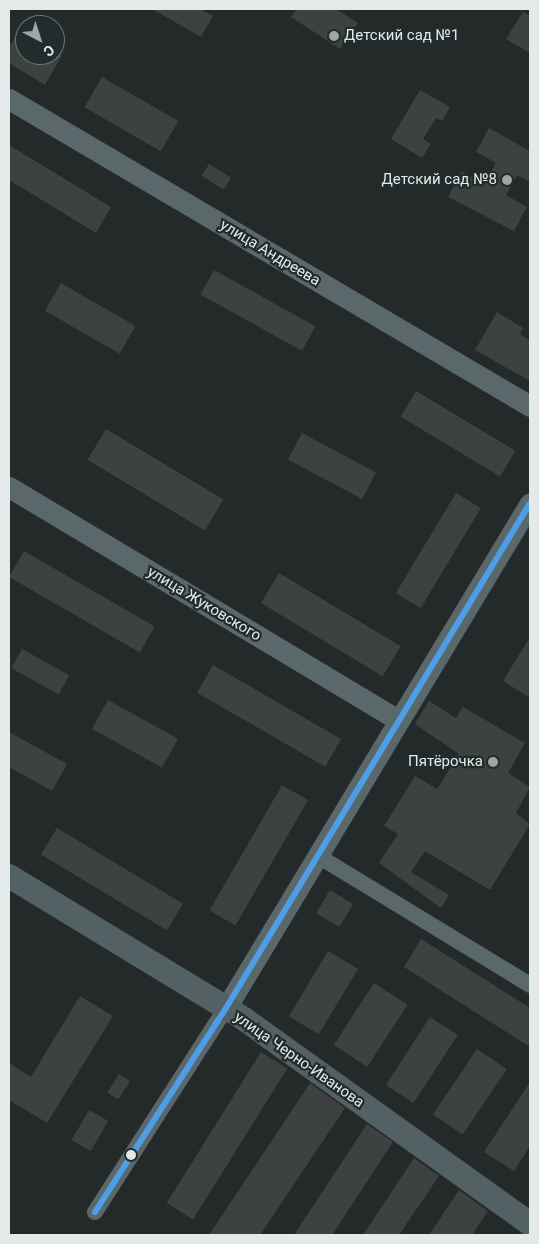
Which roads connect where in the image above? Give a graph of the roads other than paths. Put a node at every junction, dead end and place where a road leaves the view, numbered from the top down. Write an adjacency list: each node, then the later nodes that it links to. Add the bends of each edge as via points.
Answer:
1 (9, 99): 2 (street, улица Андреева)
2 (530, 406)
3 (9, 487): 5 (street, улица Жуковского)
4 (530, 503): 5 (street)
5 (399, 720): 6 (street)
6 (318, 856): 8 (street); 9 (street)
7 (9, 876): 9 (main road, улица Черно-Иванова)
8 (530, 985)
9 (226, 1008): 10 (street); 11 (main road, улица Черно-Иванова)
10 (95, 1212)
11 (530, 1224)

